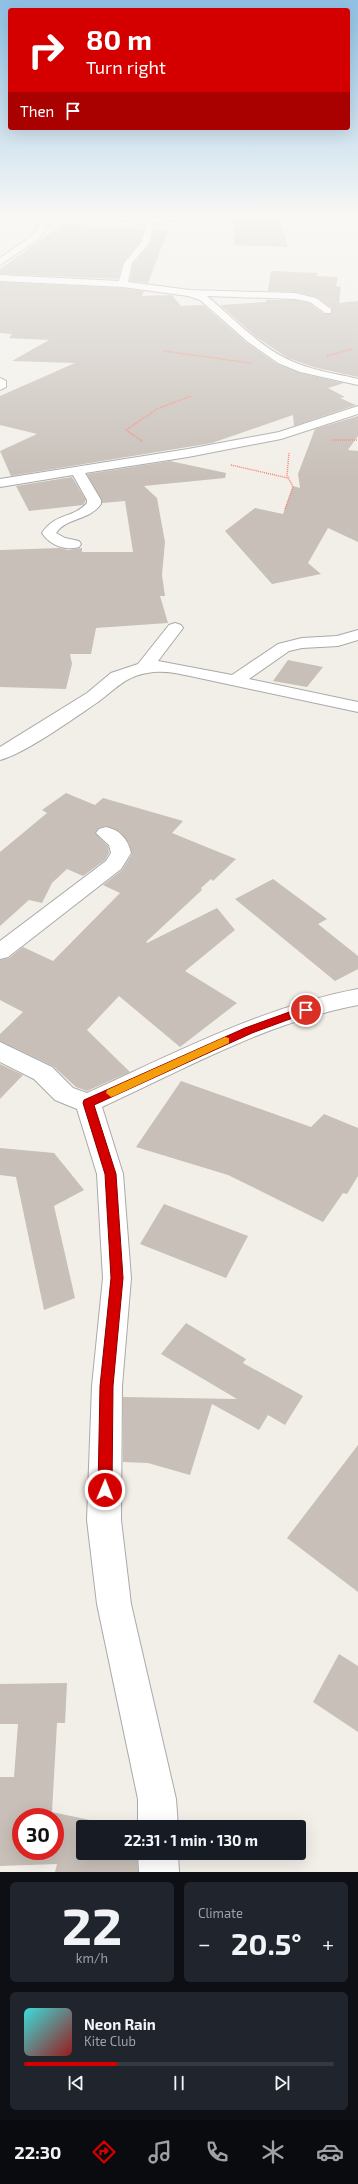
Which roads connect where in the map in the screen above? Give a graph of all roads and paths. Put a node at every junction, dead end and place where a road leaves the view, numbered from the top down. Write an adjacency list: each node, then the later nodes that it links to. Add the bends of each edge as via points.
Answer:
1 (210, 304): 5 (street, via 269,353)
2 (319, 304): 3 (street)
3 (328, 311)
4 (164, 351): 5 (path, via 224,360)
5 (293, 366): 7 (street)
6 (0, 381): 8 (street)
7 (358, 382)
8 (0, 387)
9 (191, 396): 13 (path, via 157,410 126,430)
10 (358, 410): 11 (street)
11 (281, 435): 12 (street); 15 (path, via 288,446)
12 (188, 453): 13 (street); 15 (path, via 251,471)
13 (161, 456): 14 (street)
14 (77, 471): 16 (street); 18 (street, via 94,504 85,512 59,521 49,532 61,542)
15 (288, 478): 17 (path, via 293,487)
16 (3, 479)
17 (285, 508)
18 (74, 544)
19 (175, 628): 21 (street)
20 (358, 635): 22 (street, via 338,641 284,647)
21 (144, 668): 22 (street, via 162,666); 24 (street, via 117,677 93,697)
22 (236, 680): 23 (street)
23 (358, 707)
24 (0, 754)
25 (106, 833): 26 (street, via 119,843 120,853 114,865)
26 (0, 952)
27 (358, 997): 29 (street, via 320,1004 248,1030)
28 (0, 1051): 29 (street, via 43,1073 64,1094)
29 (88, 1103): 30 (street, via 110,1174 117,1278 107,1386 104,1520 114,1604 157,1799)
30 (158, 1820)
31 (158, 1860): 32 (street)
32 (159, 1872)

